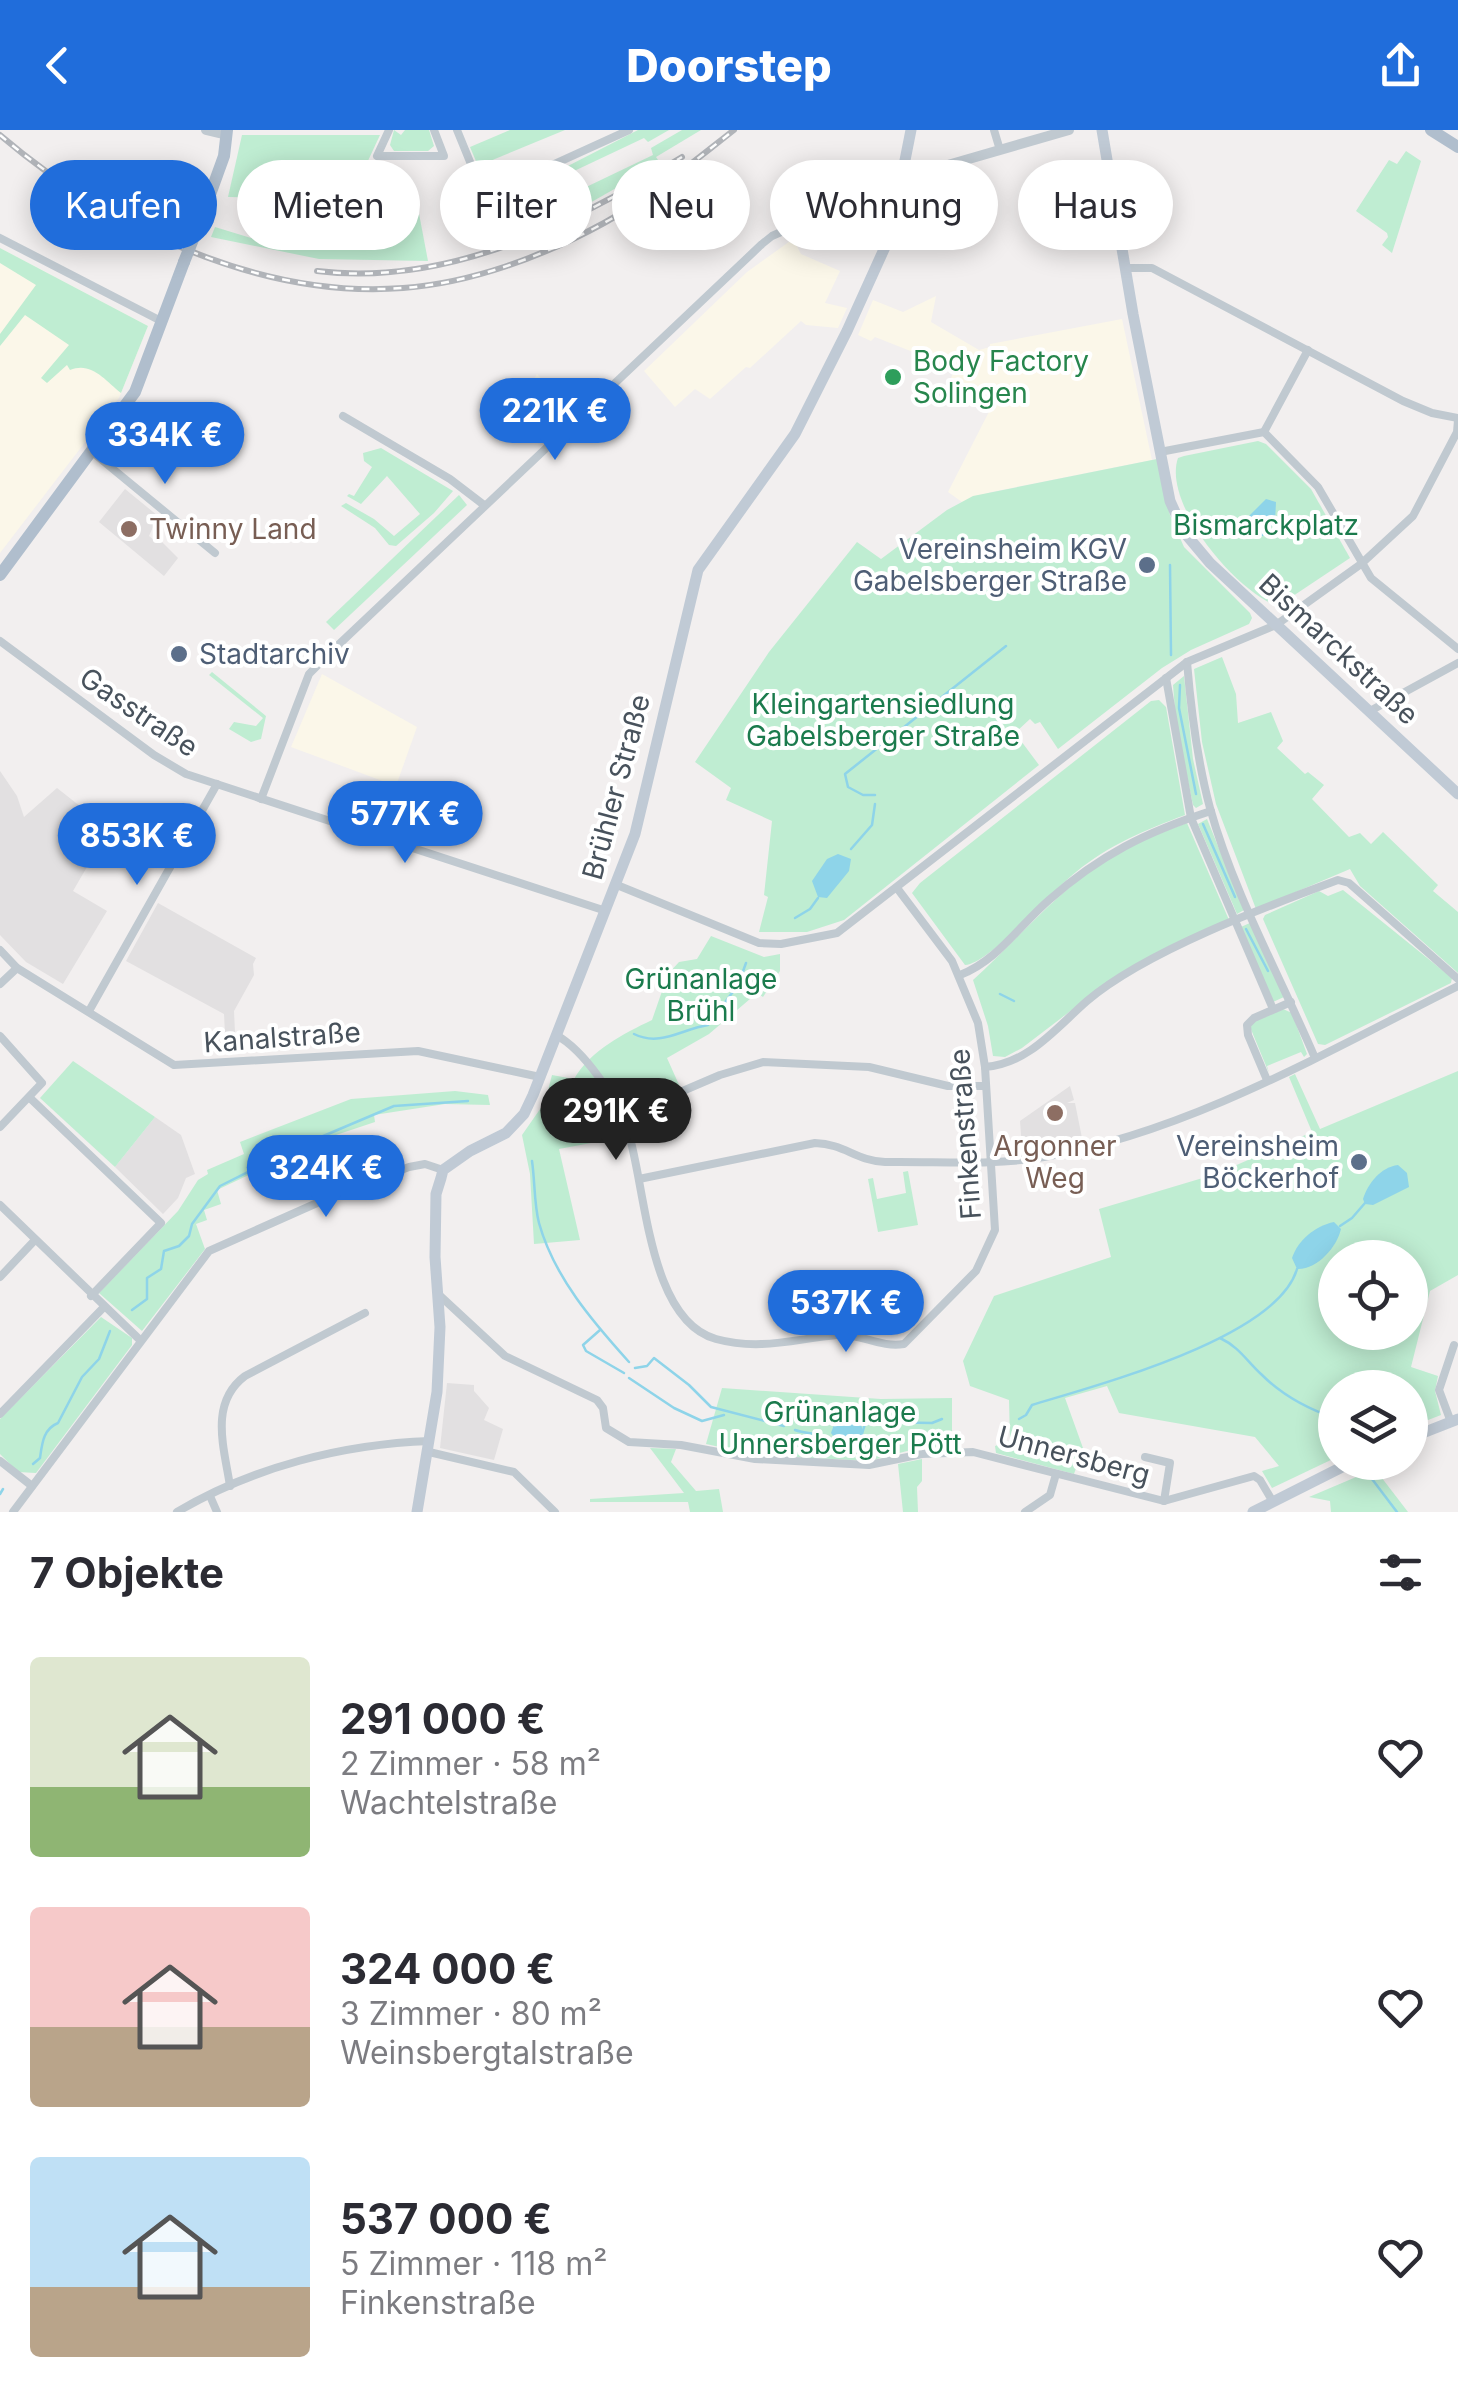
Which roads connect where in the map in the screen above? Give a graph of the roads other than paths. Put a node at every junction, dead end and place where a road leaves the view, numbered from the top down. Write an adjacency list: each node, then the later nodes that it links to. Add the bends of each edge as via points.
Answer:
1 (206, 130): 11 (street)
2 (389, 130): 3 (street, via 377,156 444,156)
3 (434, 130)
4 (457, 130): 5 (street, via 484,196)
5 (629, 130)
6 (911, 130): 15 (main road, Brühler Straße)
7 (994, 130): 14 (street)
8 (1069, 130): 12 (street)
9 (1102, 130): 20 (main road, Bismarckstraße)
10 (1432, 130): 13 (main road)
11 (227, 133): 21 (main road, bridge)
12 (1030, 136): 14 (street)
13 (1458, 147)
14 (1000, 150): 16 (street)
15 (905, 160)
16 (965, 160)
17 (0, 238): 21 (street)
18 (770, 239): 28 (street)
19 (884, 250): 44 (main road, Brühler Straße, via 795,434 698,570 635,834)
20 (1125, 268): 22 (street, via 1152,268); 27 (main road, Bismarckstraße)
21 (161, 321): 26 (main road, via 134,392)
22 (1308, 350): 24 (street, via 1424,410); 25 (street)
23 (342, 416): 28 (street)
24 (1458, 419): 30 (street, via 1412,516)
25 (1264, 432): 27 (street); 30 (street, via 1318,487)
26 (91, 451): 29 (street); 31 (main road)
27 (1160, 452): 32 (main road, Bismarckstraße, via 1172,508 1190,542)
28 (484, 505): 41 (street, via 309,674)
29 (215, 553)
30 (1361, 564): 32 (street); 34 (street)
31 (0, 575)
32 (1276, 624): 35 (street); 38 (main road, Bismarckstraße)
33 (0, 641): 39 (street, Gasstraße, via 154,755)
34 (1458, 649)
35 (1187, 662): 37 (street); 42 (street, via 1190,714)
36 (1458, 662): 38 (street)
37 (1166, 678): 43 (street); 45 (street)
38 (1370, 711): 40 (main road, Bismarckstraße)
39 (217, 784): 41 (street, Gasstraße); 57 (street)
40 (1458, 794)
41 (261, 800): 46 (street, Gasstraße)
42 (1211, 811): 43 (street); 47 (street)
43 (1191, 818): 48 (street); 51 (street, via 1102,858 991,958)
44 (616, 885): 45 (street, via 770,945 838,933); 46 (main road, Brühler Straße)
45 (897, 888): 51 (street, Finkenstraße)
46 (606, 911): 58 (main road, Brühler Straße)
47 (1252, 915): 48 (street); 52 (street, via 1342,880); 55 (street)
48 (1235, 922): 56 (street); 61 (street, via 1132,971 1014,1062)
49 (0, 950): 50 (street, Kanalstraße)
50 (17, 968): 53 (street); 57 (street, Kanalstraße)
51 (960, 975): 61 (street, Finkenstraße)
52 (1458, 978)
53 (0, 984)
54 (1458, 986): 60 (street)
55 (1291, 1002): 56 (street); 60 (street)
56 (1273, 1009): 63 (street, via 1247,1027)
57 (88, 1011): 62 (street, Kanalstraße, via 179,1066 418,1051)
58 (556, 1035): 62 (main road, Brühler Straße); 66 (street, via 586,1060)
59 (0, 1036): 65 (street, via 42,1083)
60 (1316, 1058): 63 (street)
61 (986, 1067): 64 (street, Finkenstraße)
62 (540, 1077): 69 (main road, Brühler Straße, via 518,1122)
63 (1267, 1080): 68 (street, via 1136,1134 1042,1158)
64 (986, 1086): 66 (street, via 940,1084 869,1066 763,1062); 68 (street, Finkenstraße)
65 (30, 1098): 67 (street); 75 (street, via 160,1222)
66 (622, 1117): 70 (street)
67 (0, 1127)
68 (991, 1162): 70 (street, via 864,1162 820,1143); 70 (street, Finkenstraße, via 995,1230 976,1271 904,1344 884,1345 841,1335 775,1345 712,1338 692,1326 664,1291)
69 (443, 1170): 74 (main road, via 436,1194); 78 (street, via 409,1167 214,1247)
70 (639, 1179)
71 (0, 1206): 72 (street)
72 (35, 1240): 73 (street); 75 (street)
73 (0, 1276)
74 (437, 1293): 83 (main road, via 439,1360); 86 (street, Unnersberg, via 505,1356 597,1400 606,1428 629,1442 869,1465 973,1452)
75 (91, 1296): 76 (street)
76 (103, 1308): 78 (street); 80 (street)
77 (364, 1313): 89 (street, via 244,1376 226,1395 221,1416)
78 (140, 1340): 88 (street)
79 (1454, 1345): 81 (street, via 1439,1390)
80 (0, 1414)
81 (1454, 1420): 82 (main road)
82 (1428, 1431)
83 (430, 1446): 89 (street, via 323,1454); 96 (main road); 97 (street, via 514,1472)
84 (1145, 1457): 91 (street, Unnersberg, via 1170,1463)
85 (0, 1461): 88 (street)
86 (1056, 1474): 91 (street, Unnersberg); 98 (street, via 1050,1494)
87 (1318, 1479): 92 (main road)
88 (32, 1486): 93 (street)
89 (230, 1486): 90 (street)
90 (210, 1496): 94 (street); 95 (street)
91 (1164, 1502): 92 (street, Unnersberg, via 1254,1476)
92 (1273, 1502): 99 (main road)
93 (13, 1512)
94 (178, 1512)
95 (217, 1512)
96 (417, 1512)
97 (555, 1512)
98 (1026, 1512)
99 (1253, 1512)

